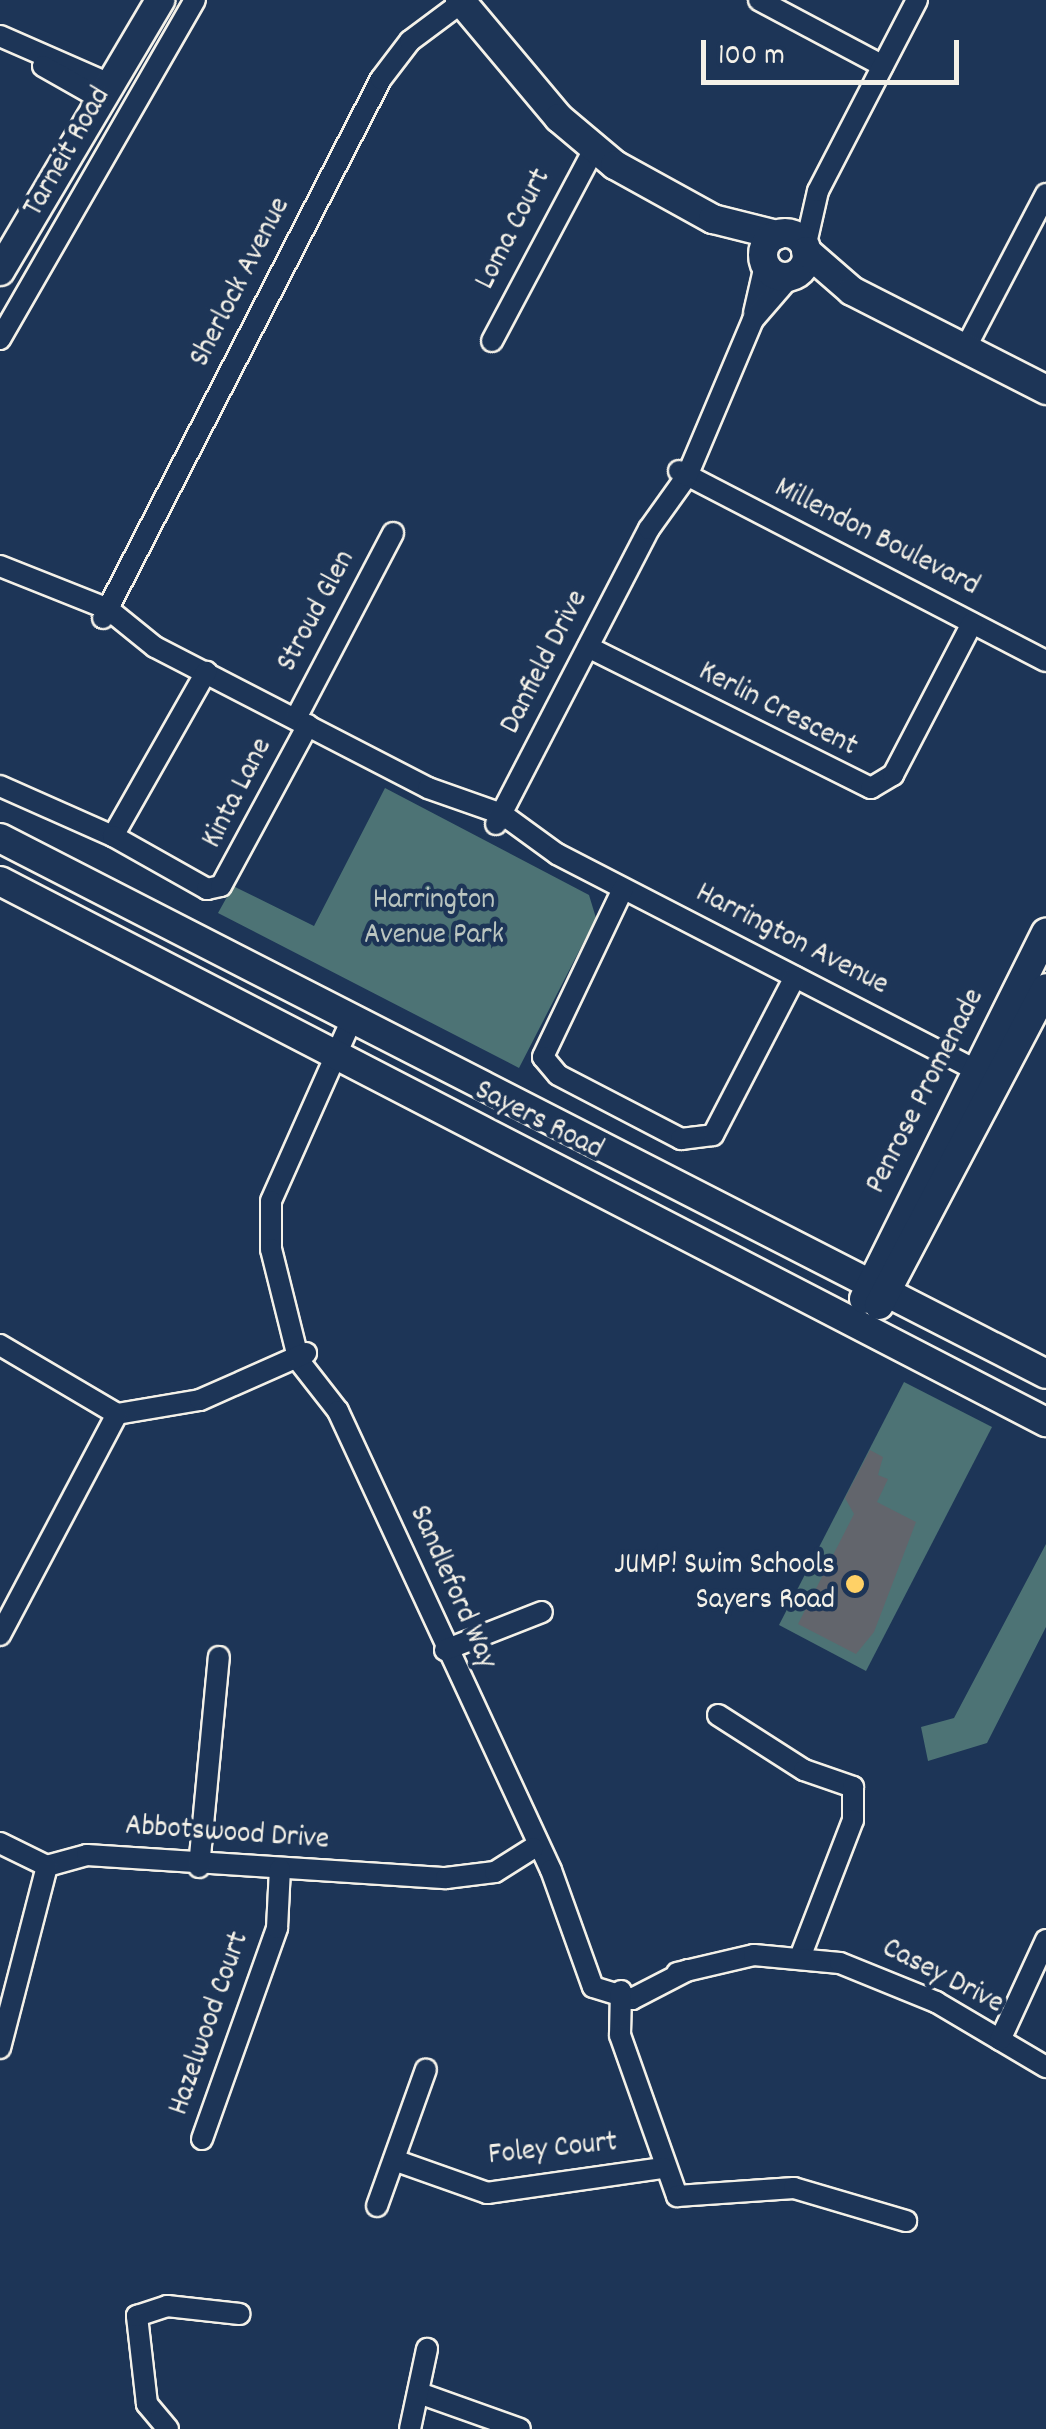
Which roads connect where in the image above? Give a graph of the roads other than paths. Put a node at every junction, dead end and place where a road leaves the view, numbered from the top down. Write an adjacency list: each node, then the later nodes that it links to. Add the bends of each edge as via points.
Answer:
1 (142, 0): 9 (main road, Tarneit Road)
2 (160, 0): 9 (main road, Tarneit Road)
3 (195, 0): 21 (street, Tarneit Road)
4 (759, 0): 8 (street)
5 (916, 0): 8 (street)
6 (466, 1): 10 (main road, via 499,20 506,47); 28 (street, Sherlock Avenue, via 410,41 381,80)
7 (7, 40): 9 (street)
8 (883, 66): 11 (street)
9 (99, 88): 17 (main road, Tarneit Road)
10 (594, 150): 13 (main road); 22 (street, Loma Court)
11 (818, 191): 14 (street); 15 (street)
12 (1046, 194): 23 (street)
13 (713, 218): 14 (main road); 16 (main road)
14 (778, 234): 15 (main road); 16 (main road)
15 (806, 249): 18 (main road); 19 (main road)
16 (764, 264): 18 (main road); 20 (street, Danfield Drive)
17 (2, 266)
18 (792, 276): 19 (main road); 20 (street, Danfield Drive)
19 (852, 290): 23 (main road)
20 (753, 320): 25 (street, Danfield Drive, via 710,411 686,439)
21 (0, 339)
22 (492, 340)
23 (965, 349): 24 (main road)
24 (1046, 390)
25 (683, 473): 29 (street, Millendon Boulevard); 30 (street, Danfield Drive)
26 (392, 533): 33 (street, Stroud Glen)
27 (0, 566): 28 (street, Harrington Avenue)
28 (105, 614): 32 (street, Harrington Avenue)
29 (972, 623): 30 (street, Kerlin Crescent, via 896,770 871,788); 31 (street, Millendon Boulevard)
30 (588, 647): 35 (street, Danfield Drive)
31 (1046, 661)
32 (206, 672): 33 (street, Harrington Avenue); 36 (street)
33 (302, 722): 35 (street, Harrington Avenue); 36 (street, Kinta Lane, via 221,886 206,888)
34 (0, 786): 36 (street)
35 (499, 819): 39 (street, Harrington Avenue)
36 (114, 836)
37 (0, 838): 43 (main road, Sayers Road)
38 (0, 881): 44 (main road, Sayers Road)
39 (623, 888): 41 (street, Harrington Avenue); 41 (street, via 543,1057 558,1075 663,1130 696,1143 713,1135)
40 (1046, 933): 45 (main road, Penrose Promenade)
41 (794, 977): 45 (street, Harrington Avenue)
42 (1046, 988): 45 (main road, Penrose Promenade)
43 (352, 1019): 44 (street, Sandleford Way); 46 (main road, Sayers Road)
44 (335, 1053): 47 (main road, Sayers Road); 49 (street, Sandleford Way, via 272,1190 270,1249)
45 (986, 1076): 46 (main road, Penrose Promenade)
46 (878, 1288): 47 (main road, Penrose Promenade); 50 (main road, Sayers Road)
47 (860, 1325): 52 (main road, Sayers Road)
48 (0, 1345): 51 (street)
49 (302, 1354): 51 (street, via 156,1412); 55 (street, Sandleford Way, via 338,1412)
50 (1046, 1374)
51 (116, 1414): 54 (street)
52 (1046, 1422)
53 (542, 1612): 55 (street)
54 (0, 1634)
55 (446, 1650): 59 (street, Sandleford Way, via 508,1789)
56 (219, 1657): 61 (street)
57 (718, 1715): 64 (street, via 804,1770 853,1787 853,1820)
58 (0, 1842): 60 (street)
59 (525, 1852): 62 (street, Abbotswood Drive, via 457,1878); 65 (street, Sandleford Way, via 604,1984)
60 (47, 1866): 61 (street, Abbotswood Drive, via 87,1855); 67 (street)
61 (199, 1867): 62 (street, Abbotswood Drive)
62 (280, 1869): 70 (street, Hazelwood Court, via 276,1928)
63 (1046, 1940): 66 (street)
64 (801, 1955): 65 (street, Casey Drive, via 688,1970); 66 (street, Casey Drive, via 887,1980)
65 (621, 1996): 72 (street, via 620,2035)
66 (1000, 2040): 68 (street, Casey Drive)
67 (0, 2048)
68 (1046, 2067)
69 (426, 2070): 71 (street)
70 (202, 2139)
71 (394, 2160): 72 (street, Foley Court, via 487,2193); 73 (street)
72 (663, 2168): 74 (street, via 668,2187 688,2201 794,2188)
73 (377, 2206)
74 (906, 2221)
75 (240, 2314): 78 (street, via 167,2306 137,2316 146,2404)
76 (426, 2349): 77 (street)
77 (419, 2393): 79 (street); 80 (street)
78 (168, 2429)
79 (410, 2429)
80 (520, 2429)

